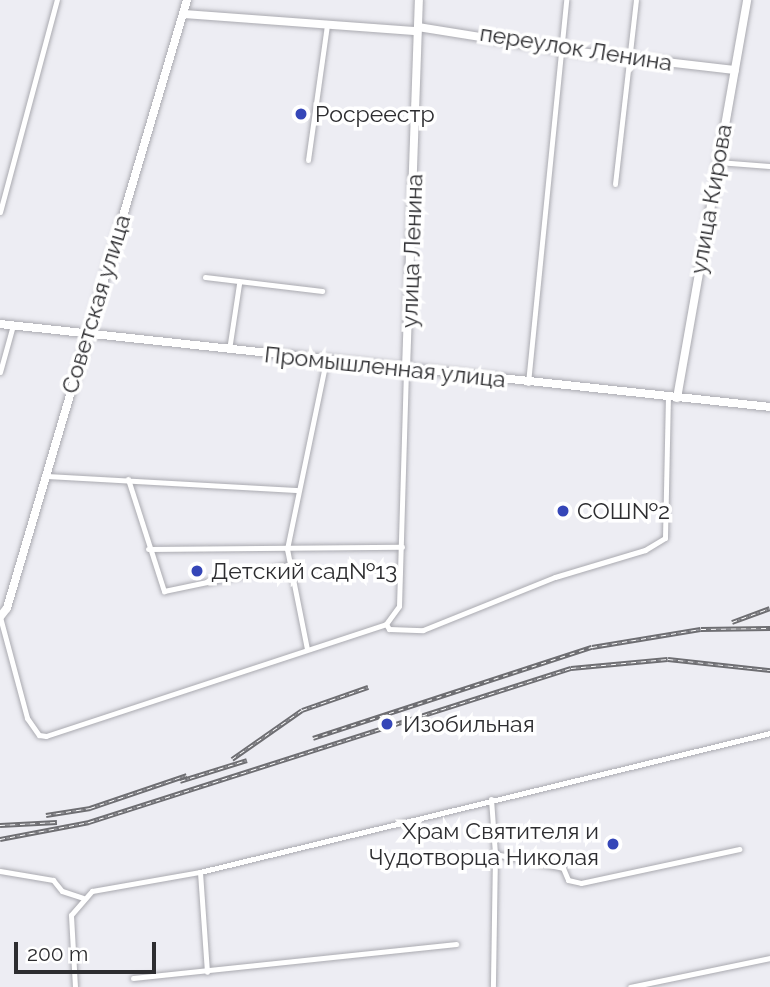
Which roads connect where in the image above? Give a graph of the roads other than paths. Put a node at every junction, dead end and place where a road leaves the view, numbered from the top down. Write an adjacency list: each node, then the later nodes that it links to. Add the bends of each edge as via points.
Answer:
1 (57, 0): 17 (street)
2 (419, 0): 9 (street, улица Ленина)
3 (566, 0): 10 (street)
4 (636, 0): 11 (street)
5 (747, 0): 12 (street, улица Кирова)
6 (184, 1): 7 (street, Советская улица)
7 (184, 14): 8 (street, переулок Ленина); 23 (street, Советская улица)
8 (327, 25): 9 (street, переулок Ленина); 13 (street)
9 (418, 29): 10 (street, переулок Ленина); 26 (street, улица Ленина)
10 (562, 50): 11 (street, переулок Ленина); 28 (street)
11 (626, 58): 12 (street, переулок Ленина); 16 (street)
12 (735, 70): 14 (street, улица Кирова)
13 (308, 160)
14 (716, 162): 15 (street); 29 (street, улица Кирова)
15 (770, 166)
16 (615, 184)
17 (0, 212)
18 (205, 277): 19 (street)
19 (239, 284): 20 (street); 24 (street)
20 (322, 291)
21 (0, 324): 22 (street, Промышленная улица)
22 (13, 325): 23 (street, Промышленная улица); 27 (street)
23 (87, 335): 24 (street, Промышленная улица); 31 (street, Советская улица)
24 (229, 350): 25 (street, Промышленная улица)
25 (326, 360): 26 (street, Промышленная улица); 33 (street)
26 (406, 369): 28 (street, Промышленная улица); 34 (street, улица Ленина)
27 (0, 372)
28 (528, 383): 29 (street, Промышленная улица)
29 (672, 398): 30 (street, Промышленная улица); 39 (street, улица Кирова, via 665,538 645,550 555,577 423,630 389,629)
30 (770, 407)
31 (45, 476): 32 (street); 38 (street, Советская улица, via 7,608)
32 (128, 479): 33 (street); 35 (street)
33 (299, 490): 36 (street)
34 (402, 547): 36 (street); 39 (street, улица Ленина, via 399,606)
35 (148, 549): 36 (street); 37 (street, via 164,591)
36 (286, 549): 37 (street)
37 (288, 565): 40 (street)
38 (0, 617): 40 (street, via 27,718 39,735 46,736)
39 (386, 624): 40 (street)
40 (307, 649)
41 (770, 733): 42 (street)
42 (491, 799): 44 (street); 46 (street)
43 (739, 849): 44 (street, via 581,883 568,880 563,868)
44 (495, 854): 53 (street)
45 (0, 871): 47 (street, via 53,880 62,891)
46 (200, 872): 47 (street, via 92,891); 50 (street)
47 (83, 898): 52 (street, via 71,915)
48 (456, 944): 50 (street)
49 (770, 958): 54 (street)
50 (207, 972): 51 (street)
51 (133, 978)
52 (75, 987)
53 (493, 987)
54 (630, 987)

